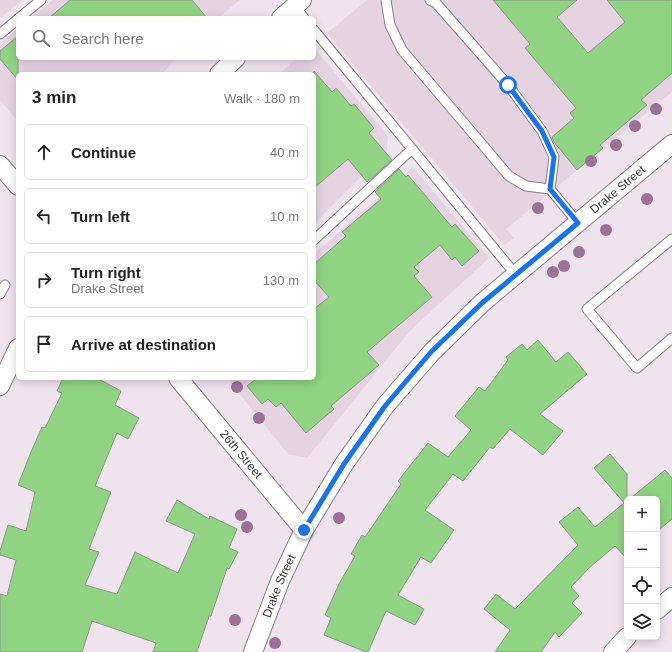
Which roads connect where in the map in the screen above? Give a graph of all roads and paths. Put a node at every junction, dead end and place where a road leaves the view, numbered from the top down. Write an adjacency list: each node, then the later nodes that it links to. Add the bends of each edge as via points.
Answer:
1 (41, 0): 5 (lane)
2 (386, 0): 16 (lane, via 390,25 402,50 509,176 526,186)
3 (430, 0): 16 (lane, via 436,3 508,85 542,131 554,157)
4 (300, 8): 6 (street)
5 (22, 16)
6 (285, 16)
7 (16, 21): 9 (lane)
8 (316, 32): 12 (lane)
9 (0, 34)
10 (234, 60): 11 (street)
11 (221, 72)
12 (412, 149): 18 (lane); 20 (lane)
13 (670, 150): 17 (street, Drake Street)
14 (0, 165): 15 (street)
15 (16, 184)
16 (550, 189): 17 (lane)
17 (578, 223): 20 (street, Drake Street)
18 (316, 238)
19 (672, 239): 23 (lane, via 587,309 637,368)
20 (516, 275): 27 (street, Drake Street, via 482,303 431,352 385,406 344,464)
21 (5, 285): 22 (lane)
22 (0, 294)
23 (672, 338)
24 (16, 352): 26 (street)
25 (186, 381): 27 (street, 26th Street)
26 (0, 386)
27 (304, 530): 31 (street, Drake Street, via 280,581)
28 (672, 597): 29 (street)
29 (660, 607)
30 (624, 640): 32 (street)
31 (253, 652)
32 (613, 652)

